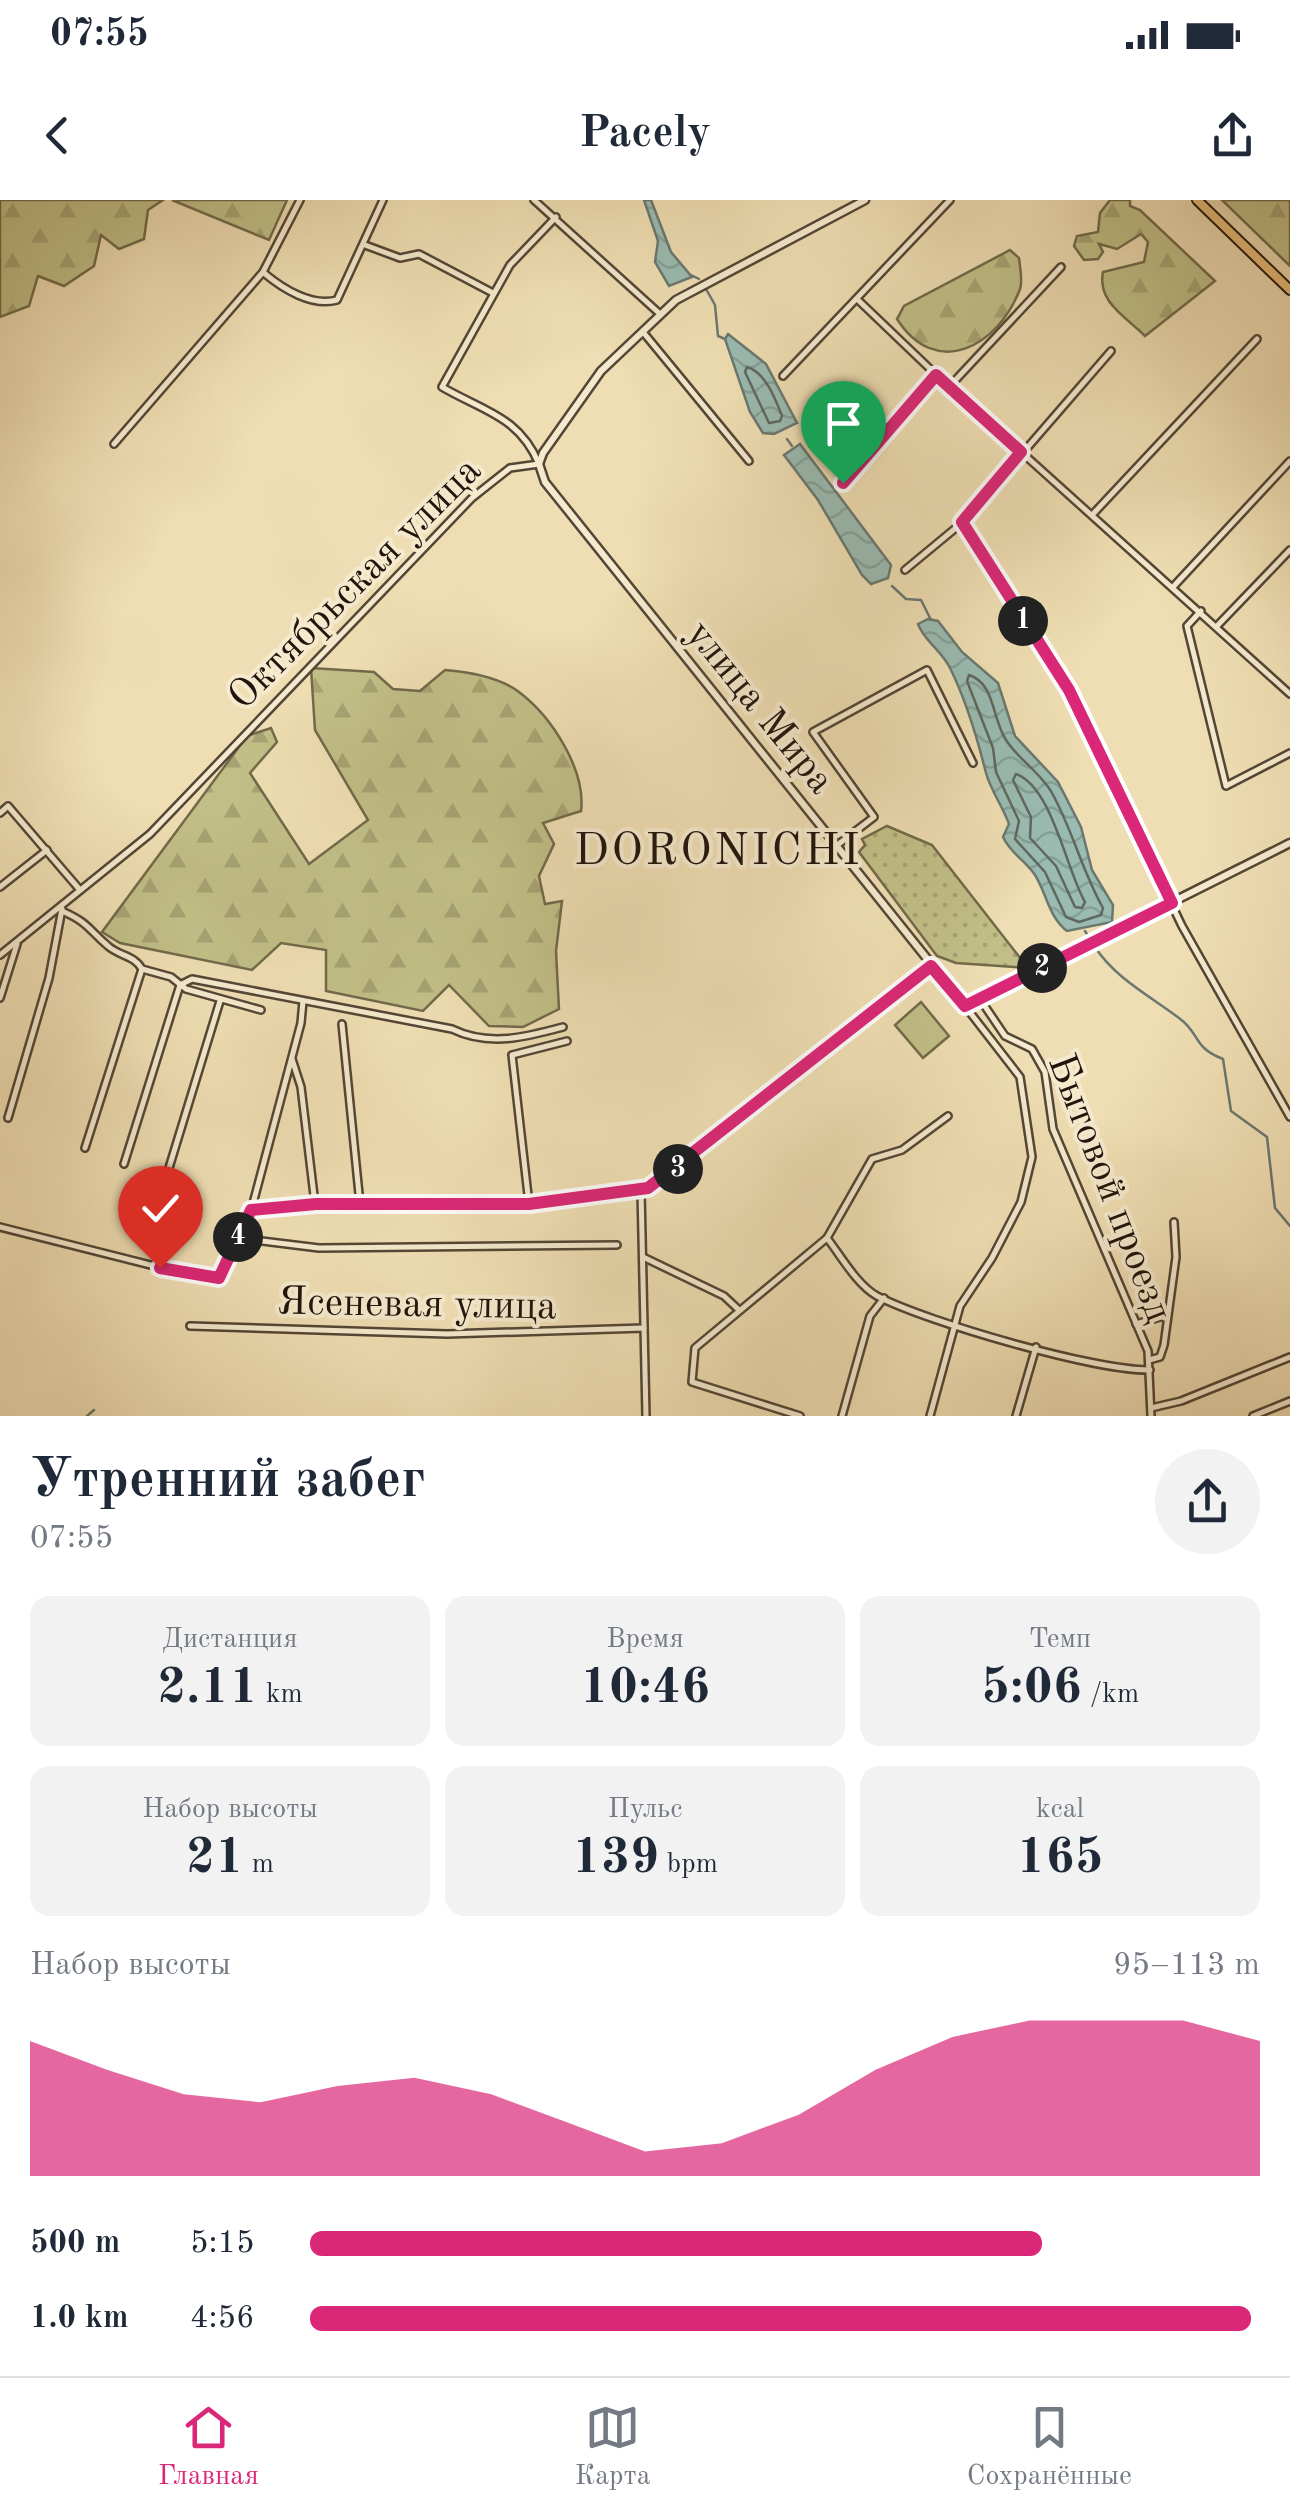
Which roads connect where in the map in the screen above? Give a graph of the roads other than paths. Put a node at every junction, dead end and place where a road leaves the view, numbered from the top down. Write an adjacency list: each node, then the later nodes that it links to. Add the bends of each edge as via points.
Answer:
1 (300, 200): 10 (street)
2 (383, 200): 8 (street)
3 (534, 200): 7 (street)
4 (865, 200): 14 (street, Октябрьская улица, via 691,289)
5 (950, 200): 13 (street)
6 (1197, 200): 11 (main road)
7 (556, 217): 12 (street); 14 (street)
8 (365, 245): 10 (street, via 334,302 287,291); 12 (street, via 400,258 418,254)
9 (1060, 267): 20 (street)
10 (263, 272): 21 (street)
11 (1290, 290)
12 (493, 293): 25 (street, via 442,387 494,410 528,442)
13 (857, 298): 18 (street); 19 (street)
14 (660, 314): 15 (street, Октябрьская улица)
15 (643, 331): 23 (street); 25 (street, Октябрьская улица, via 601,371)
16 (1257, 338): 27 (street)
17 (1111, 351): 22 (street)
18 (936, 375): 20 (street); 26 (street)
19 (783, 376)
20 (949, 387): 22 (street)
21 (114, 444)
22 (1021, 452): 27 (street); 28 (street)
23 (750, 461)
24 (1290, 461): 31 (street)
25 (539, 464): 39 (street, улица Мира, via 545,482); 42 (street, Октябрьская улица, via 517,464 472,498 150,834)
26 (843, 483)
27 (1092, 514): 31 (street)
28 (962, 522): 30 (street); 43 (street, via 1069,690)
29 (1290, 550): 33 (street)
30 (905, 570)
31 (1173, 587): 32 (street)
32 (1201, 611): 33 (street); 35 (street, via 1188,626 1226,786)
33 (1217, 626): 34 (street)
34 (1290, 694)
35 (1290, 752)
36 (973, 763): 39 (street, via 927,670 814,732 874,816)
37 (0, 813): 40 (street, via 8,806)
38 (1290, 843): 43 (street)
39 (836, 846): 47 (street, улица Мира)
40 (47, 850): 41 (street); 42 (street)
41 (0, 887)
42 (80, 890): 44 (street, Октябрьская улица)
43 (1172, 903): 51 (street); 61 (street)
44 (62, 908): 45 (street, Октябрьская улица); 48 (street); 62 (street)
45 (18, 940): 46 (street, Октябрьская улица); 50 (street)
46 (0, 955)
47 (931, 966): 54 (street, улица Мира); 66 (street, via 690,1160)
48 (142, 969): 49 (street); 63 (street)
49 (180, 984): 52 (street); 53 (street, via 206,978); 64 (street)
50 (0, 998)
51 (980, 999): 54 (street); 81 (street, Бытовой проезд, via 1005,1036 1038,1057 1054,1129)
52 (220, 1001): 55 (street); 65 (street)
53 (303, 1001): 57 (street, via 466,1036 511,1040); 59 (street)
54 (965, 1006): 80 (street, улица Мира, via 1020,1077 1032,1158 1020,1202)
55 (261, 1010)
56 (342, 1024): 68 (street)
57 (564, 1027)
58 (567, 1041): 69 (street, via 512,1055)
59 (292, 1059): 67 (street); 70 (street)
60 (948, 1116): 74 (street, via 902,1150 872,1159)
61 (1290, 1117)
62 (8, 1118)
63 (85, 1148)
64 (124, 1164)
65 (165, 1182)
66 (641, 1190): 69 (street); 76 (street)
67 (316, 1204): 68 (street); 70 (street)
68 (360, 1204): 69 (street)
69 (529, 1204)
70 (251, 1210): 73 (street)
71 (1174, 1222): 79 (street)
72 (0, 1226): 73 (street, via 206,1279 219,1278)
73 (237, 1238): 75 (street, via 318,1248)
74 (827, 1238): 77 (street, via 868,1290); 78 (street)
75 (617, 1245)
76 (643, 1257): 78 (street, via 724,1296); 83 (street)
77 (884, 1298): 80 (street); 92 (street, via 870,1316)
78 (739, 1310): 91 (street, via 695,1348 692,1382)
79 (1168, 1315): 81 (street); 86 (street, via 1160,1357)
80 (956, 1324): 84 (street); 93 (street)
81 (1136, 1324): 86 (street, Бытовой проезд)
82 (190, 1326): 83 (street, Ясеневая улица, via 447,1334)
83 (644, 1328): 90 (street)
84 (1036, 1346): 87 (street, via 1125,1370); 94 (street)
85 (1290, 1357): 89 (street)
86 (1150, 1360): 87 (street, Бытовой проезд)
87 (1150, 1370): 89 (street, Бытовой проезд)
88 (1290, 1401): 95 (street)
89 (1151, 1412)
90 (646, 1416)
91 (800, 1416)
92 (842, 1416)
93 (930, 1416)
94 (1016, 1416)
95 (1253, 1416)

